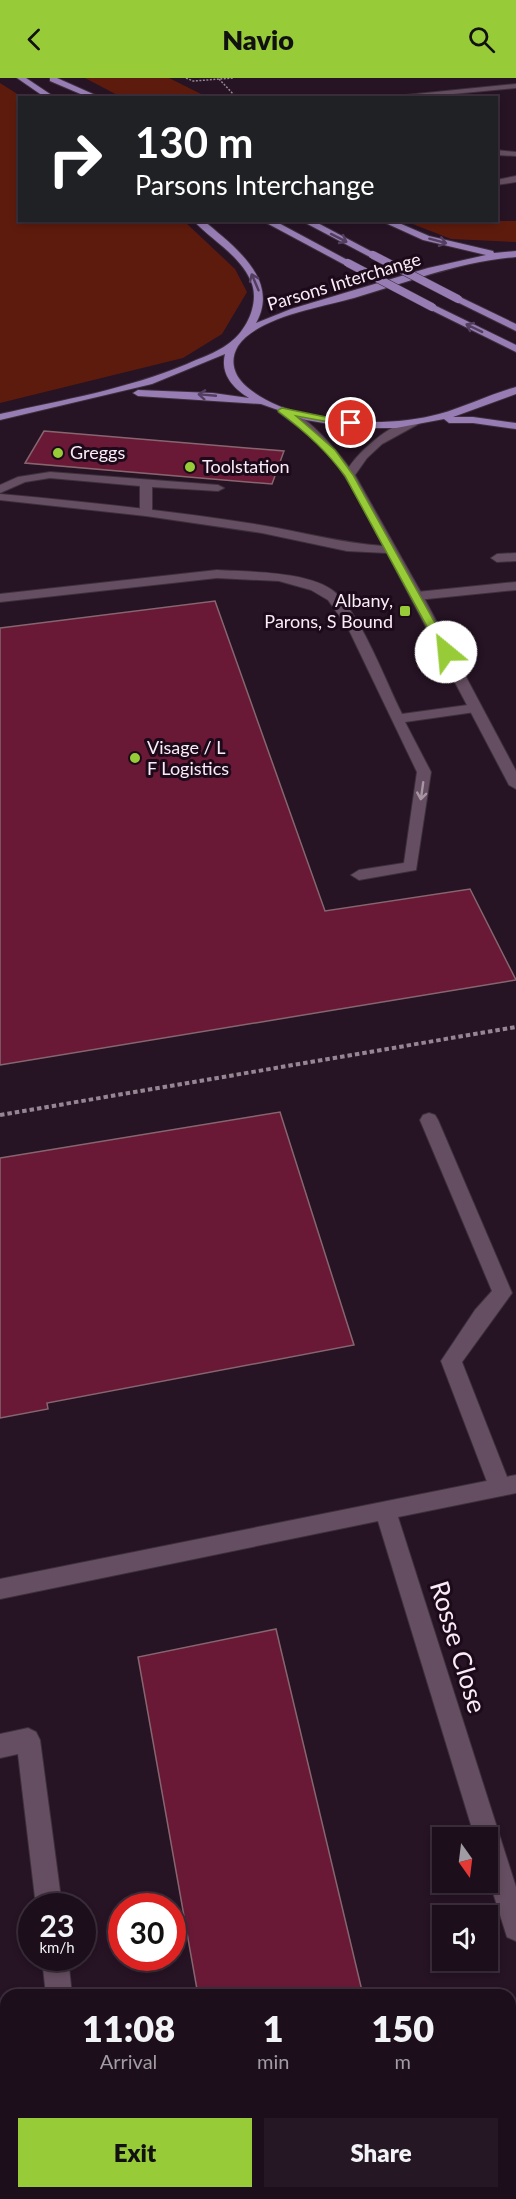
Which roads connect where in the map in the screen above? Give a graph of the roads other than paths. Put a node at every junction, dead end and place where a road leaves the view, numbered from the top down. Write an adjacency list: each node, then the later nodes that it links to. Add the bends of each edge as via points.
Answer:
1 (21, 78): 6 (main road); 7 (main road)
2 (468, 78): 5 (street)
3 (52, 79): 8 (main road); 9 (main road)
4 (516, 86): 5 (street)
5 (480, 89): 10 (street)
6 (42, 96)
7 (49, 96)
8 (80, 96)
9 (93, 96)
10 (402, 96)
11 (498, 152): 12 (street)
12 (516, 154)
13 (516, 179): 14 (street)
14 (498, 183)
15 (199, 222): 22 (main road, one-way to 15, via 256,314 260,296 256,279)
16 (269, 222): 24 (main road, one-way to 16, bridge)
17 (308, 222): 21 (main road, one-way to 21, bridge)
18 (388, 222): 20 (main road, one-way to 20, via 426,238)
19 (516, 254): 20 (main road, Parsons Interchange)
20 (501, 255): 22 (main road, Parsons Interchange, via 461,263 281,317)
21 (516, 328)
22 (243, 335): 23 (main road, Parsons Interchange)
23 (233, 346): 26 (main road, Parsons Interchange, via 200,364); 27 (main road, via 228,360 231,375 244,390)
24 (516, 349)
25 (516, 390): 30 (main road)
26 (107, 394): 27 (main road, one-way to 26, via 160,392); 29 (main road)
27 (265, 403): 28 (main road)
28 (282, 410): 30 (main road, via 351,423); 32 (street, via 324,445)
29 (0, 417)
30 (421, 421): 31 (main road, via 473,420); 32 (street, via 389,434 363,453)
31 (516, 426)
32 (349, 475): 38 (street)
33 (146, 483): 34 (street); 35 (street, via 50,475 22,479); 37 (street)
34 (218, 488)
35 (0, 490)
36 (0, 497): 37 (street)
37 (146, 512): 38 (street, via 262,529 347,547)
38 (391, 550): 42 (street)
39 (516, 557): 40 (street)
40 (497, 558)
41 (516, 586): 42 (street)
42 (417, 596): 44 (street)
43 (0, 598): 45 (street, via 217,574 280,578 315,587 333,597 354,628)
44 (476, 708): 45 (street); 46 (street)
45 (397, 718): 47 (street, one-way to 47, via 424,772 411,867)
46 (516, 785)
47 (359, 875)
48 (429, 1120): 49 (street, via 502,1293 451,1361)
49 (508, 1485): 50 (street)
50 (385, 1510): 51 (street); 54 (street, Rosse Close)
51 (0, 1589)
52 (0, 1746): 53 (street, via 28,1740)
53 (47, 1893)
54 (516, 1928)
55 (56, 1971): 56 (street)
56 (58, 1989)

